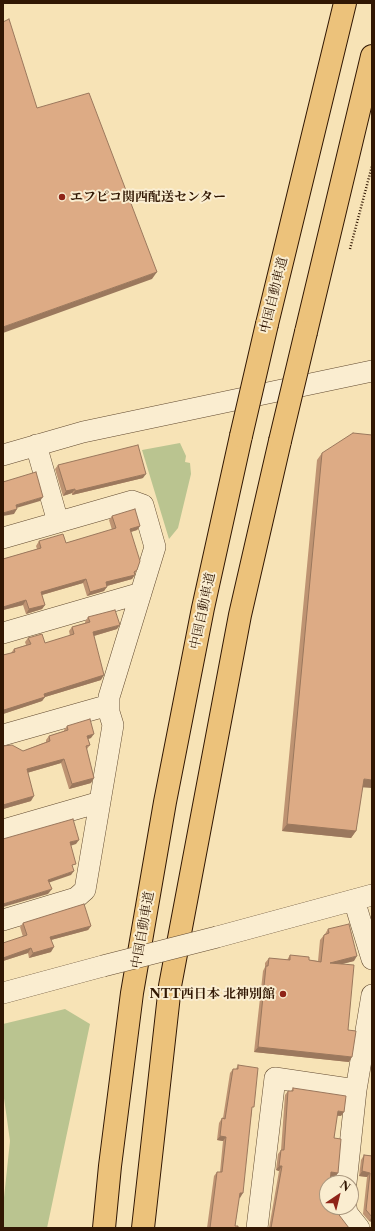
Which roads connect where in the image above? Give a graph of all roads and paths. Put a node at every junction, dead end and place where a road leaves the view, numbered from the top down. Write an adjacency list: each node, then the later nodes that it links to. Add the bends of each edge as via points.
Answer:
1 (345, 3): 24 (highway, 中国自動車道, bridge, via 267,324 203,608 161,825 132,994)
2 (372, 56): 25 (highway, bridge, via 240,615 170,986)
3 (372, 166): 4 (path)
4 (350, 249)
5 (372, 371): 6 (street, via 83,432)
6 (36, 445): 7 (street); 8 (street)
7 (3, 455)
8 (58, 522): 9 (street); 10 (street, via 132,501 143,505 155,548)
9 (3, 538)
10 (141, 593): 11 (street); 12 (street, via 108,697)
11 (3, 633)
12 (109, 706): 13 (street); 14 (street, via 113,725)
13 (3, 735)
14 (100, 802): 15 (street); 17 (street, via 84,890 76,898)
15 (3, 830)
16 (363, 897): 18 (street); 19 (street, bridge)
17 (3, 920)
18 (372, 959)
19 (3, 993)
20 (372, 995): 21 (street)
21 (356, 1090): 22 (street); 26 (street, via 275,1078)
22 (347, 1175)
23 (349, 1215): 27 (street)
24 (104, 1228)
25 (143, 1228)
26 (257, 1228)
27 (359, 1228)

